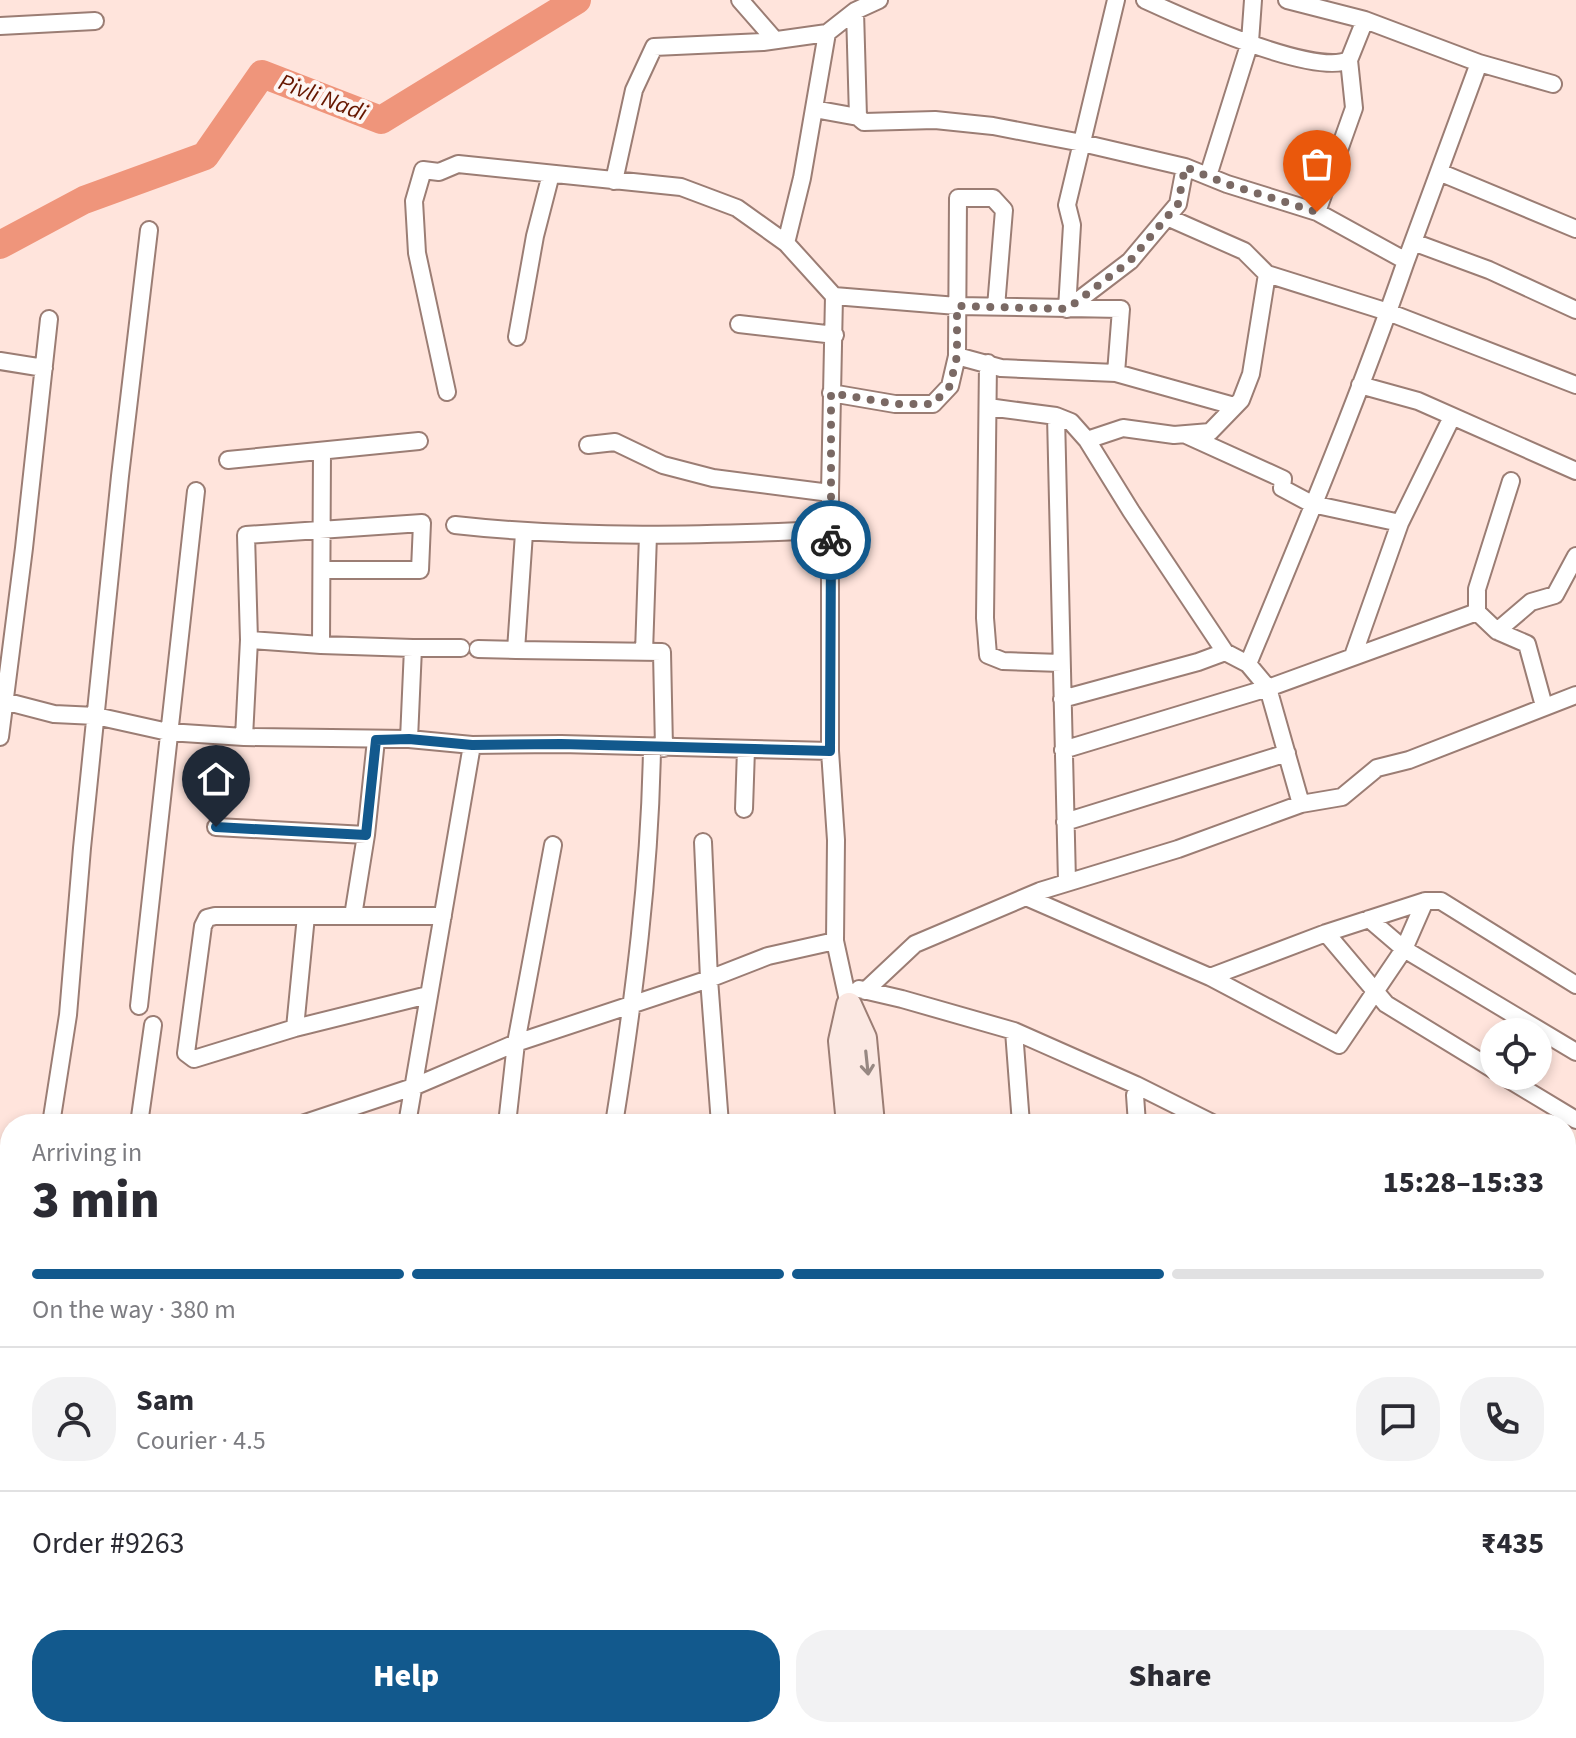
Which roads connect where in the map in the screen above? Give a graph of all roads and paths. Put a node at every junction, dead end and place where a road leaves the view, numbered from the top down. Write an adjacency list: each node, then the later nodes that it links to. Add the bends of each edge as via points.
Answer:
1 (740, 0): 12 (street)
2 (879, 0): 7 (street)
3 (1116, 0): 19 (street)
4 (1145, 0): 13 (street)
5 (1253, 0): 13 (street)
6 (1287, 0): 8 (street)
7 (855, 11): 11 (street); 18 (street)
8 (1365, 20): 14 (street); 15 (street)
9 (95, 21): 10 (street)
10 (0, 26)
11 (827, 33): 12 (street); 17 (street)
12 (775, 40): 24 (street, via 654,47 634,90)
13 (1250, 42): 14 (street, via 1340,65); 23 (street)
14 (1349, 60): 25 (street, via 1354,108)
15 (1479, 63): 16 (street); 21 (street)
16 (1553, 84)
17 (814, 109): 18 (street); 30 (street)
18 (858, 117): 19 (street, via 864,122 978,124)
19 (1082, 143): 20 (street); 36 (street, via 1067,205 1072,225)
20 (1185, 167): 23 (street); 26 (street, via 1178,204)
21 (1439, 172): 27 (street); 29 (street)
22 (551, 174): 24 (street); 42 (street); 50 (street, via 458,164 439,172 423,170 414,201 417,253)
23 (1208, 176): 25 (street)
24 (614, 181): 30 (street, via 681,187 737,208)
25 (1317, 212): 31 (street)
26 (1167, 217): 32 (street, via 1244,251); 36 (street, via 1130,261)
27 (1576, 229)
28 (149, 230): 91 (street)
29 (1413, 242): 31 (street); 37 (street)
30 (786, 243): 33 (street)
31 (1406, 261): 38 (street)
32 (1267, 274): 38 (street); 52 (street, via 1251,374)
33 (834, 296): 34 (street); 41 (street)
34 (957, 306): 35 (street); 35 (street, via 958,198 993,198 1004,210); 43 (street)
35 (996, 307): 36 (street)
36 (1067, 309): 47 (street, via 1121,309)
37 (1576, 310)
38 (1388, 312): 48 (street); 49 (street)
39 (49, 319): 46 (street)
40 (739, 324): 41 (street)
41 (835, 335): 51 (street)
42 (517, 337)
43 (957, 356): 45 (street); 51 (street, via 950,386 933,404 895,404)
44 (0, 361): 46 (street)
45 (988, 363): 47 (street); 53 (street)
46 (44, 368): 89 (street)
47 (1116, 373): 52 (street)
48 (1360, 385): 55 (street); 66 (street)
49 (1576, 385)
50 (447, 392)
51 (831, 393): 65 (street)
52 (1234, 406): 56 (street, via 1210,432)
53 (988, 407): 54 (street); 84 (street, via 988,655 1003,661)
54 (1056, 416): 57 (street, via 1071,422); 84 (street)
55 (1452, 417): 62 (street); 67 (street)
56 (1184, 434): 57 (street, via 1123,428); 66 (street, via 1283,479 1282,488)
57 (1087, 440): 82 (street)
58 (419, 441): 60 (street)
59 (588, 445): 65 (street, via 615,442 663,465 713,478)
60 (322, 451): 61 (street); 69 (street)
61 (228, 460)
62 (1576, 471)
63 (1511, 481): 75 (street, via 1477,589)
64 (196, 491): 92 (street)
65 (830, 493): 70 (street)
66 (1312, 504): 67 (street); 85 (street)
67 (1400, 523): 83 (street)
68 (455, 525): 71 (street)
69 (324, 529): 74 (street); 74 (street, via 422,523 420,570); 77 (street, via 246,535)
70 (830, 530): 72 (street); 101 (street)
71 (524, 533): 72 (street); 80 (street)
72 (648, 535): 81 (street)
73 (1576, 556): 76 (street, via 1555,595 1531,602)
74 (323, 570): 78 (street)
75 (1477, 612): 76 (street); 83 (street)
76 (1497, 631): 90 (street, via 1527,644)
77 (249, 640): 78 (street); 94 (street)
78 (321, 645): 79 (street)
79 (413, 648): 80 (street); 95 (street)
80 (516, 650): 81 (street)
81 (644, 652): 98 (street, via 662,652)
82 (1225, 652): 85 (street); 88 (street)
83 (1353, 656): 86 (street)
84 (1061, 663): 88 (street)
85 (1248, 664): 86 (street)
86 (1268, 688): 100 (street); 102 (street)
87 (1576, 695): 90 (street)
88 (1062, 699): 100 (street)
89 (2, 700): 91 (street, via 54,714); 93 (street)
90 (1544, 706): 103 (street, via 1377,768 1342,797)
91 (96, 716): 92 (street); 137 (street, via 68,1015)
92 (168, 732): 94 (street); 127 (street)
93 (0, 737)
94 (244, 737): 96 (street)
95 (409, 739): 96 (street); 97 (street)
96 (376, 740): 107 (street)
97 (472, 745): 98 (street); 115 (street)
98 (658, 748): 99 (street); 126 (street)
99 (746, 749): 101 (street); 104 (street)
100 (1063, 750): 105 (street)
101 (830, 751): 118 (street)
102 (1287, 753): 103 (street); 105 (street)
103 (1301, 804): 110 (street)
104 (744, 809)
105 (1065, 822): 110 (street)
106 (216, 827): 107 (street)
107 (366, 835): 114 (street)
108 (703, 842): 121 (street)
109 (553, 845): 131 (street)
110 (1067, 882): 111 (street)
111 (1026, 897): 120 (street); 124 (street, via 915,944)
112 (1425, 901): 116 (street); 119 (street); 122 (street, via 1441,901)
113 (306, 916): 114 (street); 129 (street); 129 (street, via 207,918 186,1053 194,1059)
114 (353, 916): 115 (street)
115 (443, 916): 125 (street)
116 (1369, 919): 117 (street); 119 (street)
117 (1326, 933): 120 (street); 123 (street)
118 (835, 941): 121 (street, via 768,956); 124 (street)
119 (1404, 949): 123 (street); 132 (street)
120 (1210, 977): 123 (street, via 1339,1045)
121 (709, 979): 126 (street); 143 (street)
122 (1576, 985)
123 (1375, 991): 133 (street, via 1386,1004)
124 (853, 994): 130 (street, via 902,999); 144 (street, via 841,1041); 145 (street, one-way to 145, via 864,1038)
125 (428, 995): 129 (street); 134 (street)
126 (634, 1003): 131 (street); 142 (street)
127 (139, 1006)
128 (153, 1025): 138 (street)
129 (295, 1028)
130 (1014, 1031): 146 (street); 148 (street)
131 (516, 1043): 134 (street); 141 (street)
132 (1576, 1052)
133 (1480, 1061)
134 (413, 1087): 139 (street); 140 (street)
135 (1526, 1090): 149 (street)
136 (1135, 1095): 147 (street)
137 (53, 1114)
138 (140, 1114)
139 (332, 1114)
140 (409, 1114)
141 (508, 1114)
142 (616, 1114)
143 (719, 1114)
144 (848, 1114)
145 (871, 1114)
146 (1020, 1114)
147 (1136, 1114)
148 (1194, 1114)
149 (1566, 1114)

